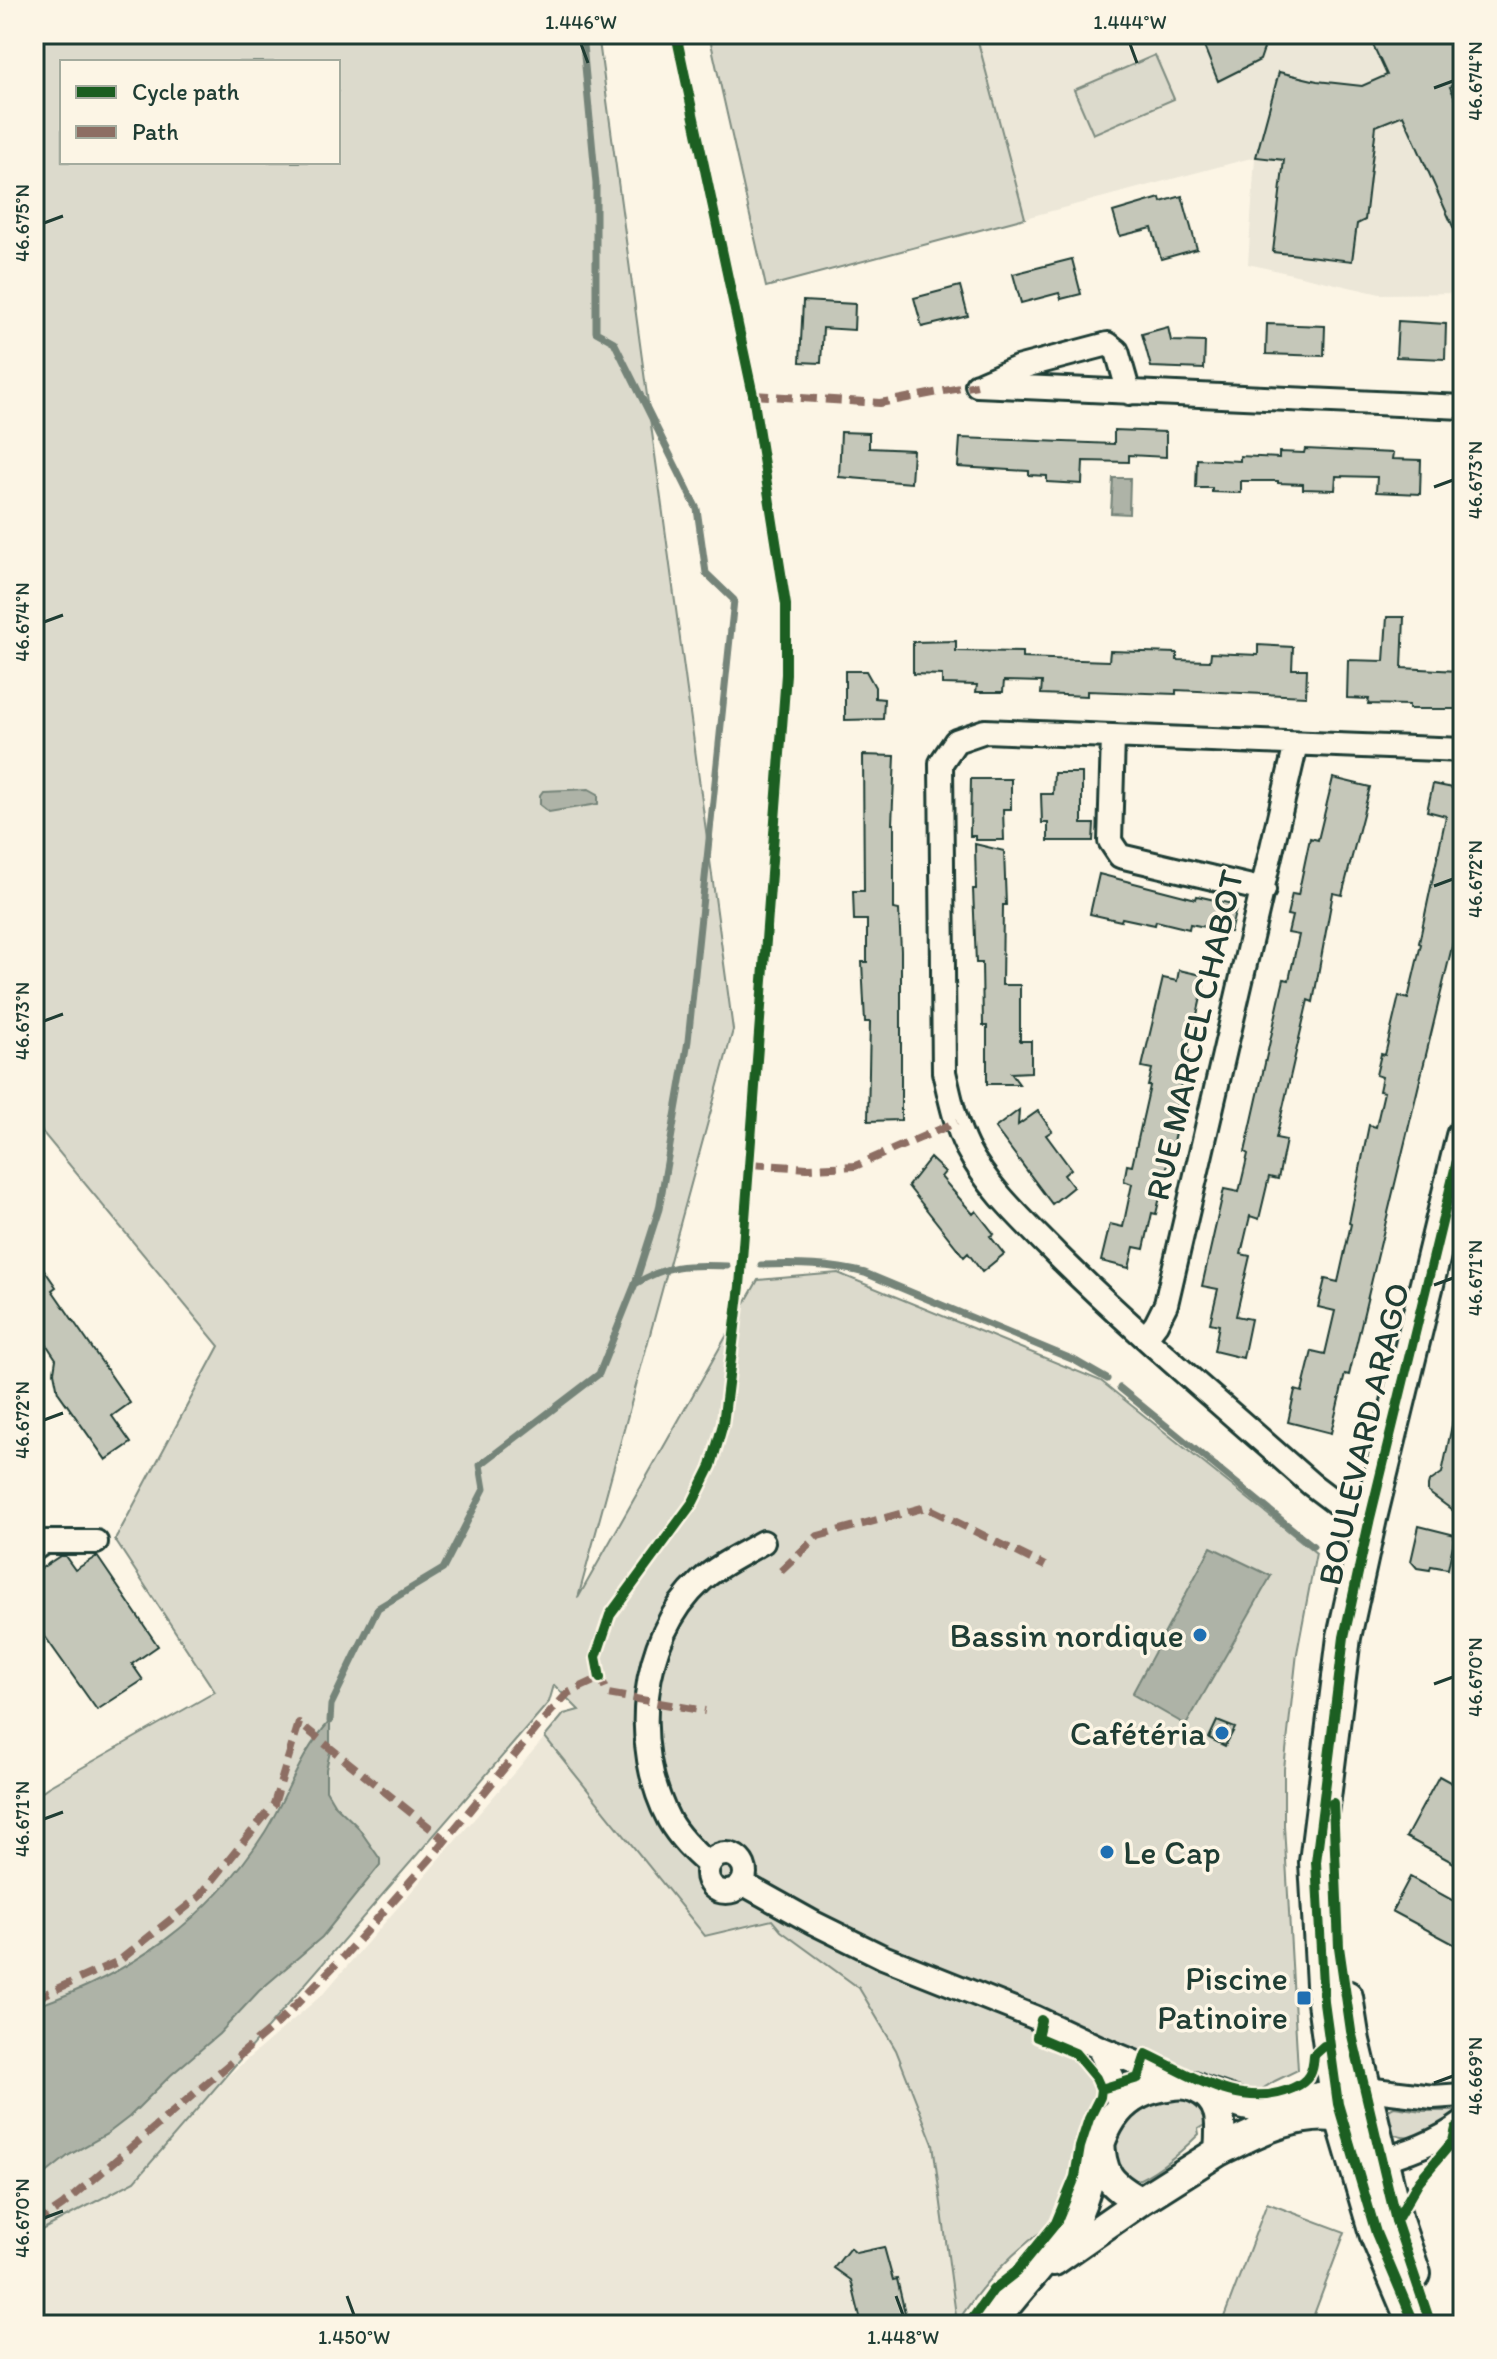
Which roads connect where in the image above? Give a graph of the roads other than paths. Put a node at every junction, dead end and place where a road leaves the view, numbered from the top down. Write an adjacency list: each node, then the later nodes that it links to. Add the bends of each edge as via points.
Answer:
1 (1129, 393): 1 (street, via 992,386 977,385 1017,368 1108,344 1117,351); 2 (street)
2 (1463, 407)
3 (1113, 737): 4 (street); 6 (street, RUE MARCEL CHABOT, via 1110,841 1120,856); 8 (street, via 985,731 956,741 941,763 944,1072 966,1145 984,1175 1090,1288)
4 (1296, 744): 5 (street); 6 (street, RUE MARCEL CHABOT)
5 (1463, 750)
6 (1264, 890): 8 (street, RUE MARCEL CHABOT, via 1166,1304)
7 (1463, 1136): 9 (main road, BOULEVARD ARAGO)
8 (1146, 1337): 9 (street, via 1311,1484 1348,1512)
9 (1370, 1518): 16 (main road, BOULEVARD ARAGO, via 1344,1637 1316,1862 1324,2002)
10 (96, 1542): 12 (street, via 44,1542)
11 (763, 1542): 13 (street, via 701,1580 676,1610 657,1652 645,1707 650,1756 669,1820 709,1865 718,1856 736,1857 744,1866 742,1883 814,1923)
12 (34, 1549)
13 (1098, 2047): 14 (street); 17 (street)
14 (1194, 2086): 16 (street, via 1259,2108); 17 (street, via 1147,2090); 20 (street, via 1217,2104)
15 (1463, 2095): 16 (street)
16 (1354, 2104): 20 (street, via 1285,2122); 21 (main road, BOULEVARD ARAGO)
17 (1119, 2107): 19 (street)
18 (1463, 2123): 21 (street, via 1434,2141)
19 (1100, 2139): 22 (street, via 1101,2162 1110,2181); 23 (street, via 1071,2225)
20 (1219, 2151): 22 (street)
21 (1369, 2163): 25 (main road, BOULEVARD ARAGO, via 1376,2233); 26 (main road, BOULEVARD ARAGO, via 1396,2221)
22 (1140, 2201): 23 (street)
23 (1037, 2273): 24 (street)
24 (992, 2325)
25 (1415, 2325)
26 (1431, 2325)

